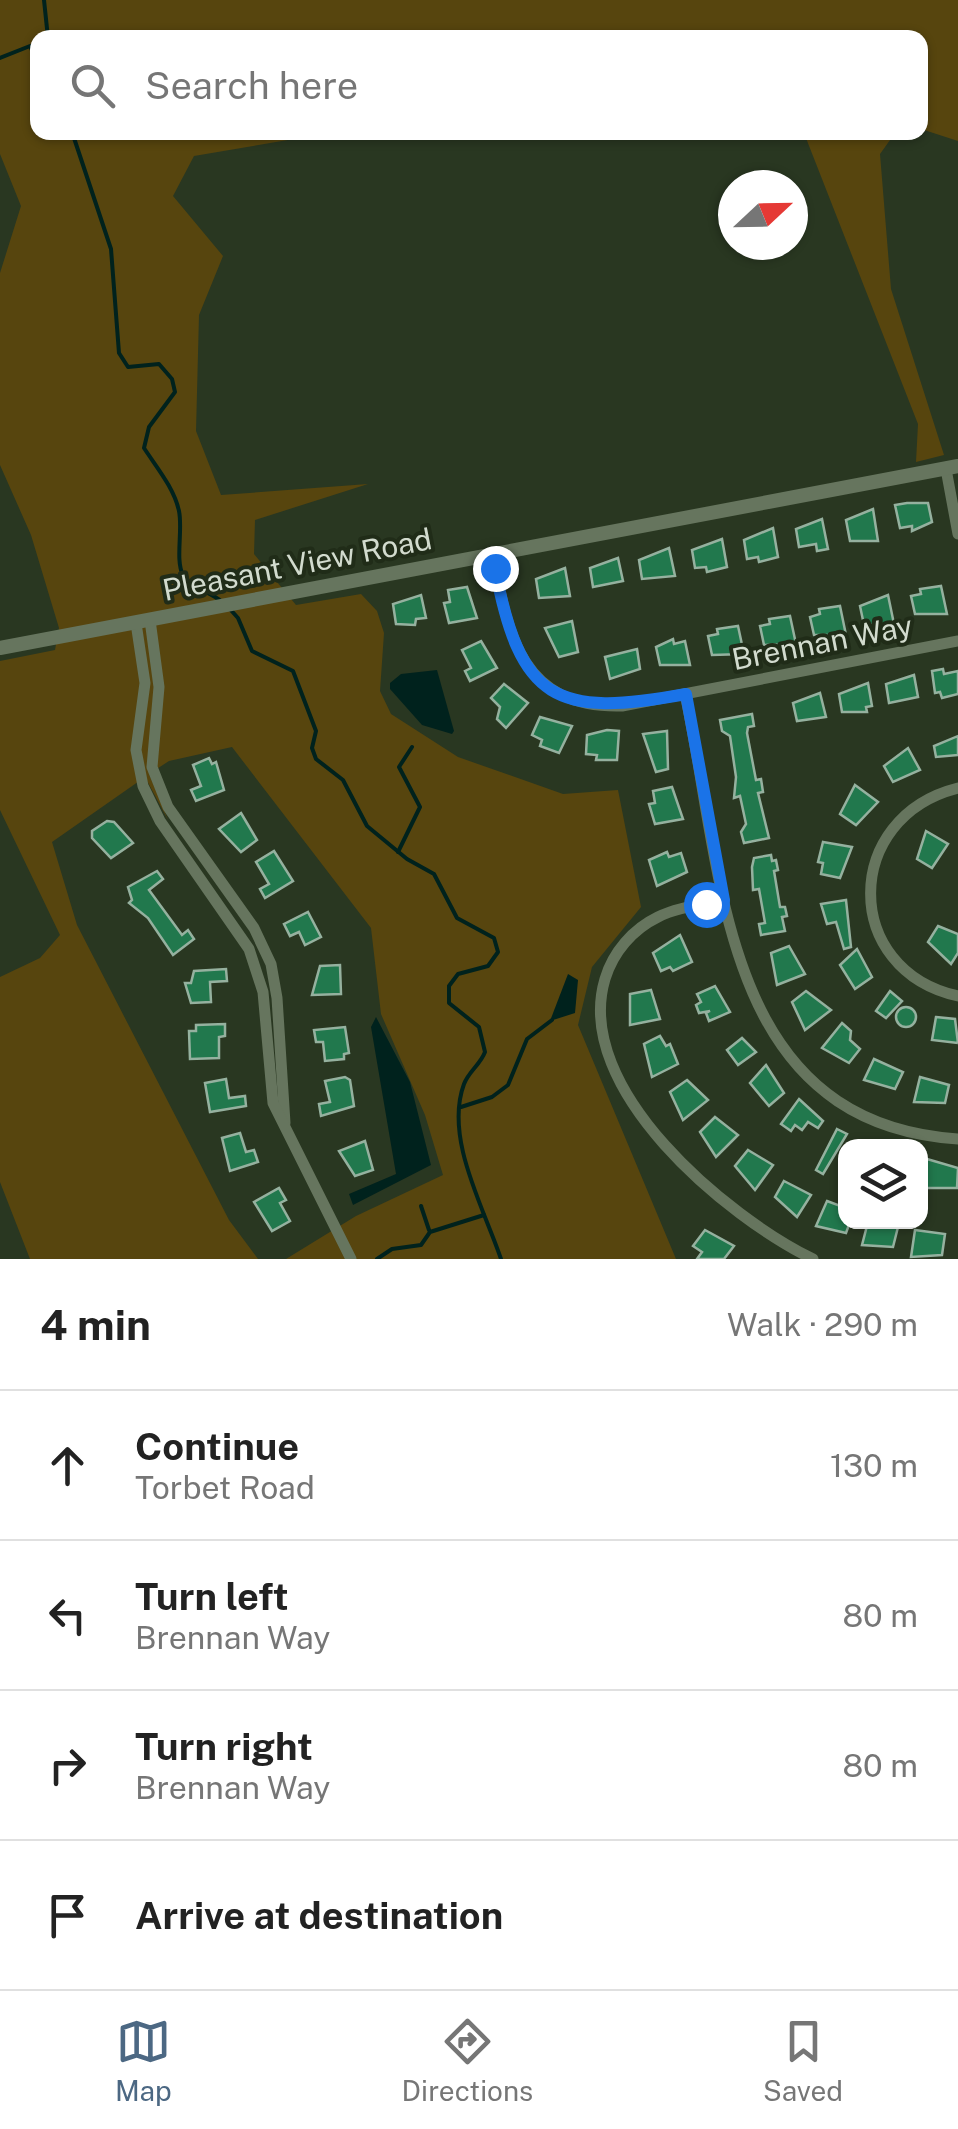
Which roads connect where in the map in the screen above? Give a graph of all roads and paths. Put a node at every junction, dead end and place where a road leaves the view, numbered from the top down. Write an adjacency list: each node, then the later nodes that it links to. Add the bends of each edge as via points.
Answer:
1 (952, 467): 2 (street); 3 (street, Pleasant View Road)
2 (958, 534)
3 (493, 555): 4 (street, Pleasant View Road); 7 (street, Brennan Way, via 515,648 547,686 608,706)
4 (142, 622): 6 (street, Pleasant View Road); 8 (street, via 145,683); 9 (street, via 159,687)
5 (958, 641): 7 (street, Brennan Way)
6 (0, 648)
7 (686, 694): 11 (street)
8 (137, 746): 9 (street); 13 (street, via 150,803)
9 (151, 746): 12 (street, via 168,807)
10 (958, 788): 14 (street, via 917,804 900,819 878,852 870,895 890,954 923,984)
11 (724, 900): 18 (street, via 746,986 768,1028 802,1069 840,1100 886,1124); 20 (street, via 663,914 623,944 601,991 602,1034 635,1103 686,1169 758,1229)
12 (249, 920): 13 (street); 15 (street, via 270,964)
13 (239, 930): 16 (street, via 258,973)
14 (958, 996)
15 (278, 1009): 16 (street); 17 (street)
16 (264, 1013): 17 (street, via 273,1103)
17 (285, 1123): 19 (street)
18 (958, 1139)
19 (351, 1259)
20 (813, 1259)

